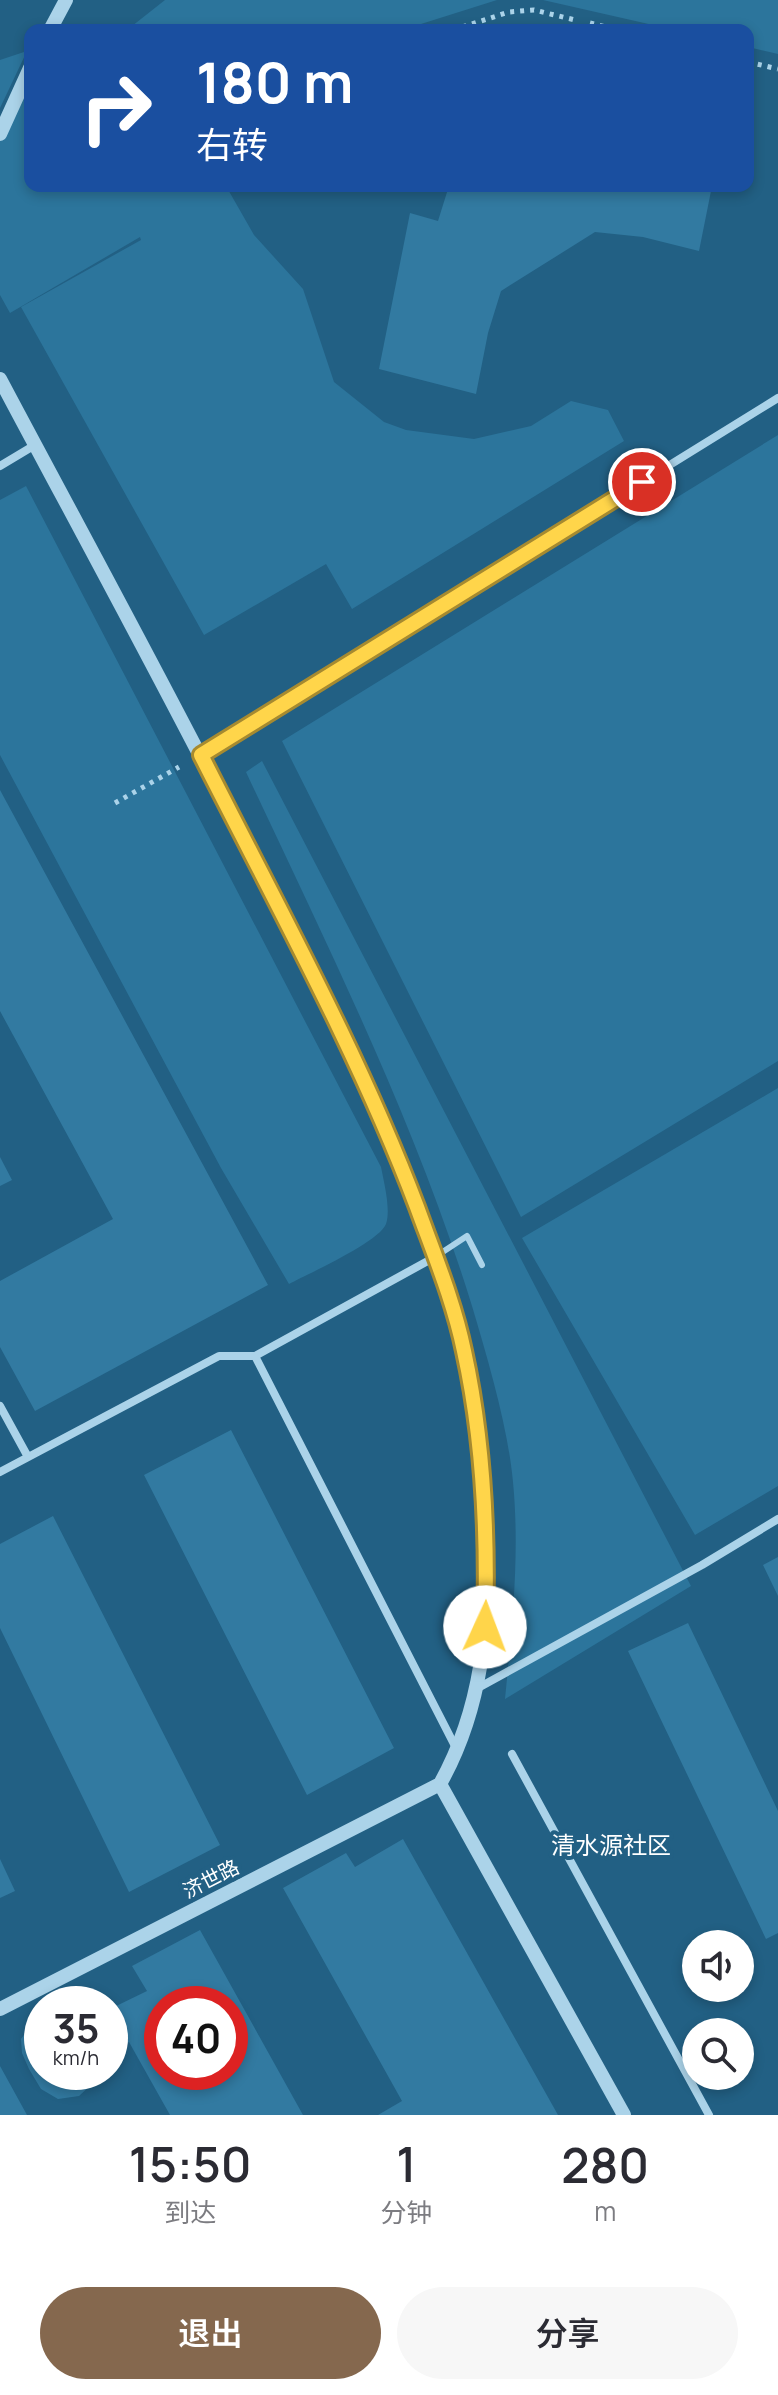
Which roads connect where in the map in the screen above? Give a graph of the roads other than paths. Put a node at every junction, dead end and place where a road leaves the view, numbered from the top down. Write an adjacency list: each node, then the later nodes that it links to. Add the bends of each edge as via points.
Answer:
1 (66, 0): 2 (street)
2 (53, 24)
3 (24, 81): 4 (street)
4 (0, 134)
5 (0, 379): 7 (street)
6 (778, 398): 9 (street)
7 (35, 445): 8 (street); 9 (street)
8 (0, 466)
9 (201, 755): 10 (street, via 358,1066)
10 (435, 1257): 11 (lane, via 467,1236); 12 (street); 17 (street, via 464,1349 484,1494 487,1565)
11 (482, 1265)
12 (255, 1356): 14 (street, via 219,1356); 18 (street)
13 (0, 1406): 14 (street)
14 (28, 1457): 15 (street)
15 (0, 1472)
16 (778, 1519): 17 (street)
17 (478, 1688): 18 (street)
18 (458, 1752): 20 (street)
19 (512, 1754): 23 (street)
20 (440, 1784): 21 (street, 济世路); 22 (street)
21 (0, 2009)
22 (624, 2115)
23 (709, 2115)

